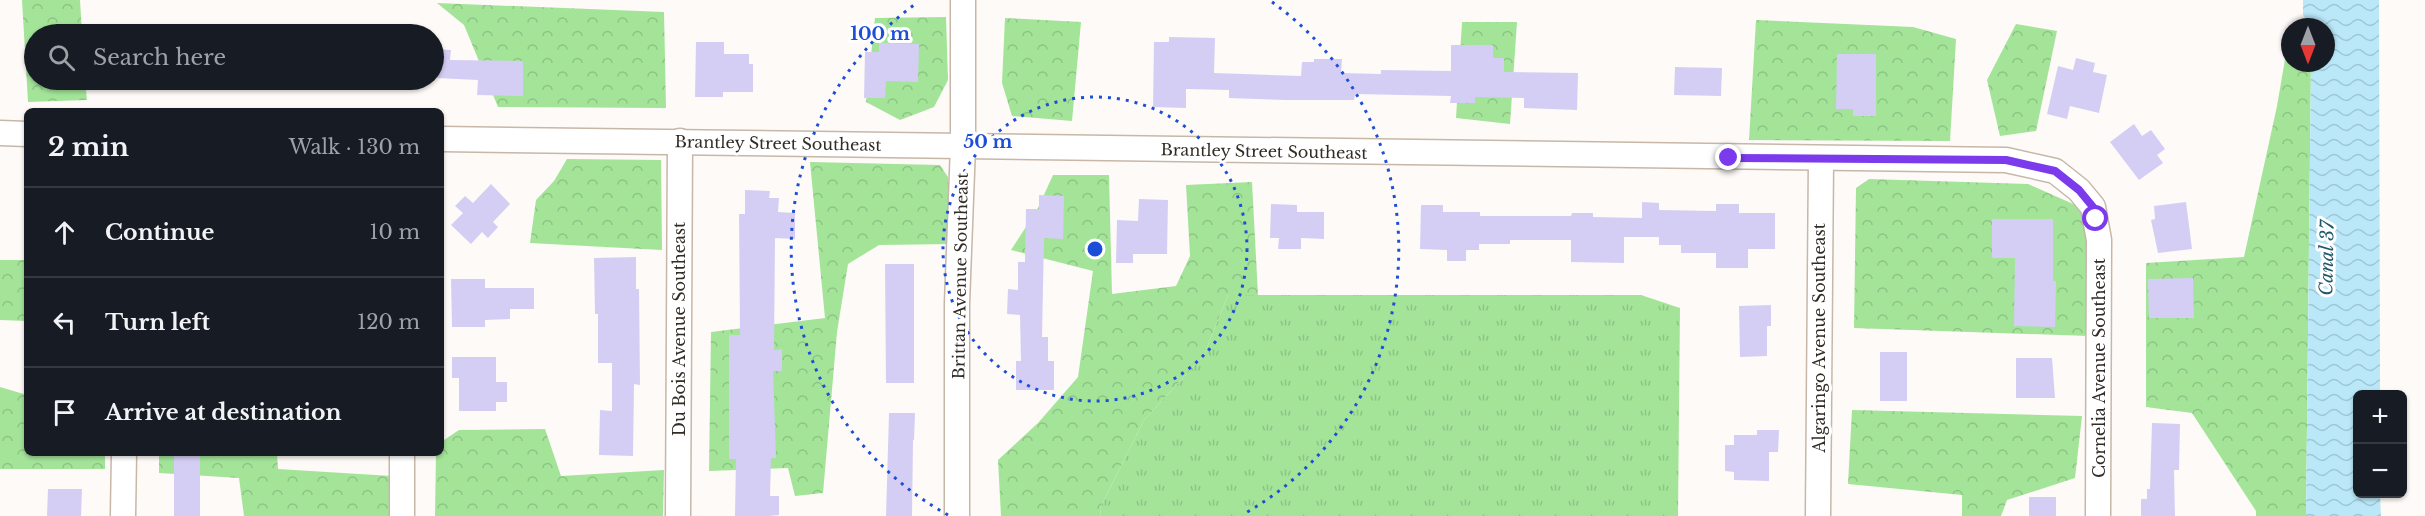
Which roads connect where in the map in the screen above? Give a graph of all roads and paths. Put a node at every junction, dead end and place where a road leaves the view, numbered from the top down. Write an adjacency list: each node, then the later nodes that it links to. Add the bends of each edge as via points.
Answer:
1 (963, 0): 6 (street, Brittan Avenue Southeast)
2 (0, 133): 3 (street)
3 (24, 134)
4 (444, 139): 5 (street, Brantley Street Southeast)
5 (680, 141): 6 (street, Brantley Street Southeast); 13 (street, Du Bois Avenue Southeast)
6 (963, 146): 7 (street, Brantley Street Southeast); 14 (street, Brittan Avenue Southeast, via 957,303)
7 (1821, 159): 8 (street, Brantley Street Southeast, via 2006,160 2055,171); 15 (street, Algaringo Avenue Southeast)
8 (2079, 190): 16 (street, Cornelia Avenue Southeast, via 2093,207 2099,240)
9 (124, 456): 11 (street)
10 (402, 456): 12 (street)
11 (123, 516)
12 (402, 516)
13 (678, 516)
14 (957, 516)
15 (1818, 516)
16 (2098, 516)

